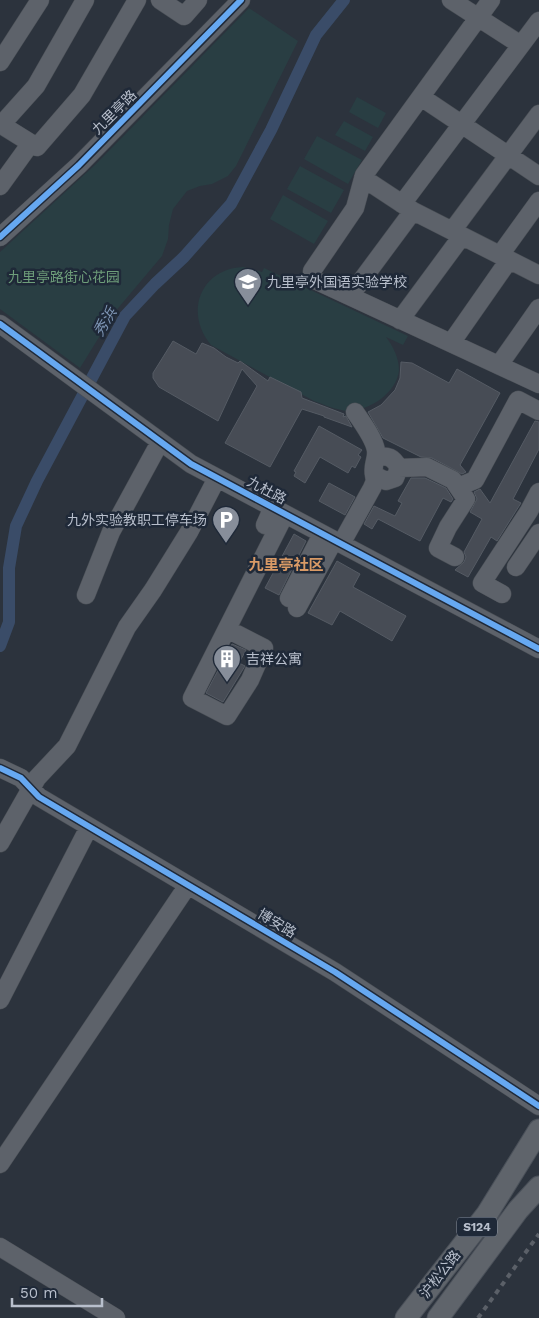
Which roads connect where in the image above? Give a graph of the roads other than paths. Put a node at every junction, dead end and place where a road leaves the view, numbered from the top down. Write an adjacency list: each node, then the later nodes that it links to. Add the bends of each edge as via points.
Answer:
1 (40, 0): 12 (street)
2 (85, 0): 15 (street, via 36,86)
3 (137, 0): 17 (street, via 82,95 37,147)
4 (160, 0): 5 (street, via 184,16)
5 (198, 0)
6 (241, 0): 25 (street, 九里亭路, via 79,165)
7 (450, 0): 9 (street)
8 (491, 0): 9 (street)
9 (478, 18): 11 (street); 13 (street)
10 (539, 21): 11 (street)
11 (521, 45): 16 (street)
12 (0, 62)
13 (421, 96): 16 (street); 20 (street)
14 (539, 114): 18 (street)
15 (1, 124): 17 (street)
16 (462, 124): 18 (street); 23 (street)
17 (32, 143): 21 (street)
18 (508, 155): 19 (street); 24 (street)
19 (539, 176)
20 (363, 178): 23 (street); 28 (street, via 354,208 312,271 312,277 317,281)
21 (0, 186)
22 (539, 201): 26 (street)
23 (408, 208): 24 (street); 28 (street)
24 (457, 234): 26 (street); 30 (street)
25 (0, 237)
26 (504, 258): 27 (street); 32 (street)
27 (539, 275)
28 (350, 296): 30 (street)
29 (539, 308): 33 (street)
30 (400, 320): 32 (street)
31 (0, 324): 37 (street, 九杜路)
32 (451, 343): 33 (street)
33 (499, 365): 34 (street)
34 (539, 384)
35 (539, 411): 41 (street, via 518,400 474,480)
36 (355, 412): 39 (street, via 376,449)
37 (160, 442): 40 (street, 九杜路); 50 (street, via 112,532)
38 (399, 468): 39 (street, via 395,478); 39 (street, via 395,460 387,456); 41 (street, via 427,468 453,480)
39 (379, 471): 46 (street)
40 (218, 478): 43 (street, 九杜路); 55 (street, via 128,627 67,746 37,778)
41 (458, 487): 47 (street, via 466,499 438,548)
42 (539, 492): 49 (street, via 482,583)
43 (279, 511): 44 (street); 46 (street, 九杜路); 52 (street)
44 (266, 525)
45 (539, 532): 48 (street)
46 (336, 541): 51 (street); 53 (street, 九杜路)
47 (455, 557)
48 (516, 567)
49 (502, 594)
50 (86, 595)
51 (292, 605)
52 (227, 629): 52 (street, via 192,698 228,716 250,680 264,648)
53 (539, 649)
54 (0, 768): 55 (street, 博安路, via 21,778)
55 (32, 789): 56 (street, 博安路, via 39,797); 57 (street)
56 (89, 826): 58 (street, 博安路); 59 (street)
57 (0, 843)
58 (188, 885): 60 (street, 博安路, via 335,972); 63 (street)
59 (0, 1000)
60 (539, 1106)
61 (539, 1130): 67 (main road, 沪松公路 / S124)
62 (539, 1150): 67 (main road)
63 (0, 1164)
64 (539, 1180): 66 (main road)
65 (539, 1187): 66 (main road, 沪松公路 / S124)
66 (518, 1210): 71 (main road, 沪松公路 / S124)
67 (487, 1214): 70 (main road, 沪松公路 / S124)
68 (0, 1247): 69 (street)
69 (116, 1318)
70 (406, 1318)
71 (438, 1318)

